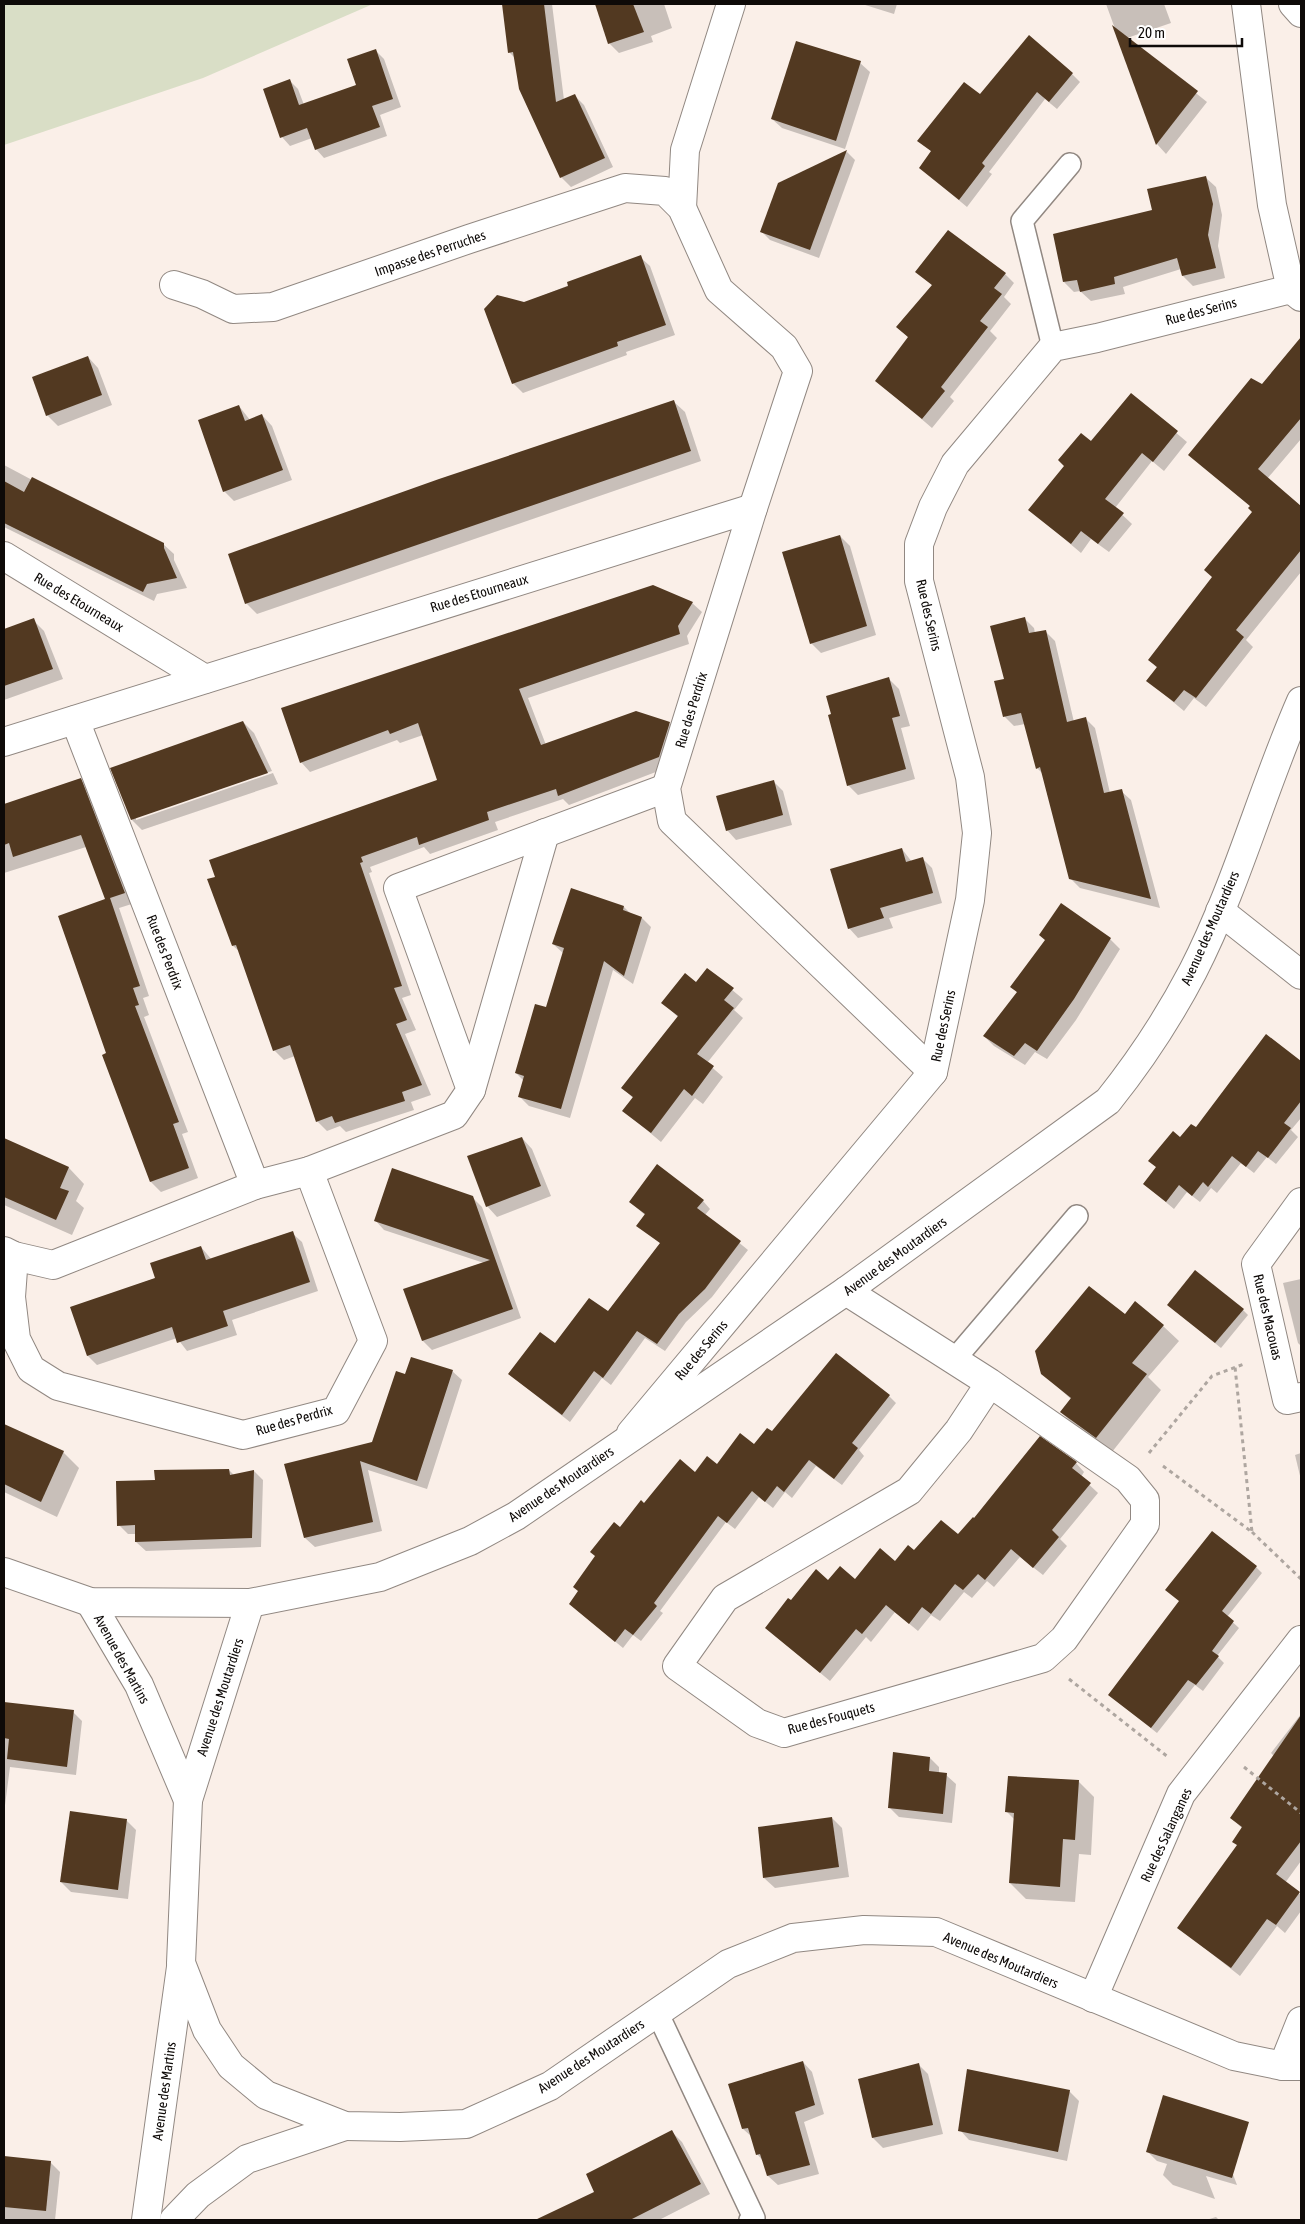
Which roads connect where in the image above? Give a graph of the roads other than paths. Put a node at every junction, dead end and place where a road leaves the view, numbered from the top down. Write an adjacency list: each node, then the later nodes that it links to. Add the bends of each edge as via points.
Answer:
1 (731, 4): 6 (street, Impasse des Perruches, via 686,150)
2 (1246, 4): 8 (street, Rue des Serins, via 1272,205)
3 (1293, 4): 4 (street)
4 (1301, 13)
5 (1070, 164): 9 (lane, via 1022,221)
6 (682, 208): 7 (street, Impasse des Perruches, via 664,191 626,188 273,307 234,309); 10 (street, Impasse des Perruches, via 719,290 784,347 798,370)
7 (174, 285)
8 (1296, 293): 9 (street, Rue des Serins)
9 (1053, 347): 20 (street, Rue des Serins, via 956,464 933,507 919,544 919,581 970,777 977,834 970,900)
10 (753, 508): 12 (street, Rue des Etourneaux); 16 (street, Rue des Perdrix)
11 (4, 556): 12 (street, Rue des Etourneaux)
12 (205, 679): 14 (street, Rue des Etourneaux)
13 (1301, 701): 18 (street, Avenue des Moutardiers)
14 (75, 720): 15 (street, Rue des Etourneaux); 23 (street, Rue des Perdrix)
15 (4, 742)
16 (666, 788): 17 (street); 20 (street, Rue des Serins, via 672,821)
17 (545, 833): 21 (street, Rue des Perdrix); 21 (street, via 398,888)
18 (1220, 911): 19 (street); 27 (street, Avenue des Moutardiers, via 1193,971 1160,1028 1108,1101)
19 (1301, 975)
20 (933, 1072): 31 (street, Rue des Serins)
21 (471, 1090): 22 (street, Rue des Perdrix, via 454,1115)
22 (309, 1171): 23 (street, Rue des Perdrix); 26 (street, Rue des Perdrix, via 373,1341 336,1411 243,1435 58,1386 31,1369 16,1339)
23 (255, 1184): 26 (street, Rue des Perdrix, via 53,1265)
24 (1301, 1202): 30 (street, Rue des Macouas, via 1256,1264 1287,1400)
25 (1077, 1216): 28 (lane)
26 (9, 1254)
27 (846, 1291): 28 (street, Rue des Fouquets); 31 (street, Avenue des Moutardiers)
28 (954, 1360): 29 (street, Rue des Fouquets)
29 (990, 1382): 29 (street, Rue des Fouquets, via 959,1430 909,1491 725,1598 677,1666 757,1723 784,1733 1043,1658 1064,1639 1145,1524 1145,1500 1128,1479)
30 (1301, 1397)
31 (622, 1444): 34 (street, Avenue des Moutardiers, via 516,1516 425,1561 380,1577)
32 (4, 1572): 33 (street)
33 (90, 1602): 34 (street); 36 (street, Avenue des Martins, via 139,1685)
34 (250, 1603): 36 (street, Avenue des Moutardiers)
35 (1301, 1640): 38 (street, Rue des Salanganes, via 1181,1794)
36 (188, 1800): 37 (street, Avenue des Moutardiers)
37 (181, 1963): 42 (street, Avenue des Moutardiers, via 207,2030 231,2066 266,2095); 43 (street, Avenue des Martins)
38 (1093, 1998): 39 (street, Avenue des Moutardiers, via 936,1932 864,1930 793,1938 728,1964); 41 (street, Avenue des Moutardiers, via 1234,2056)
39 (657, 2012): 42 (street, Avenue des Moutardiers, via 550,2086 466,2124); 45 (lane, via 754,2218)
40 (1301, 2020): 41 (street)
41 (1292, 2066)
42 (345, 2126): 44 (street, via 247,2159 198,2195)
43 (146, 2220)
44 (174, 2220)
45 (750, 2220)

